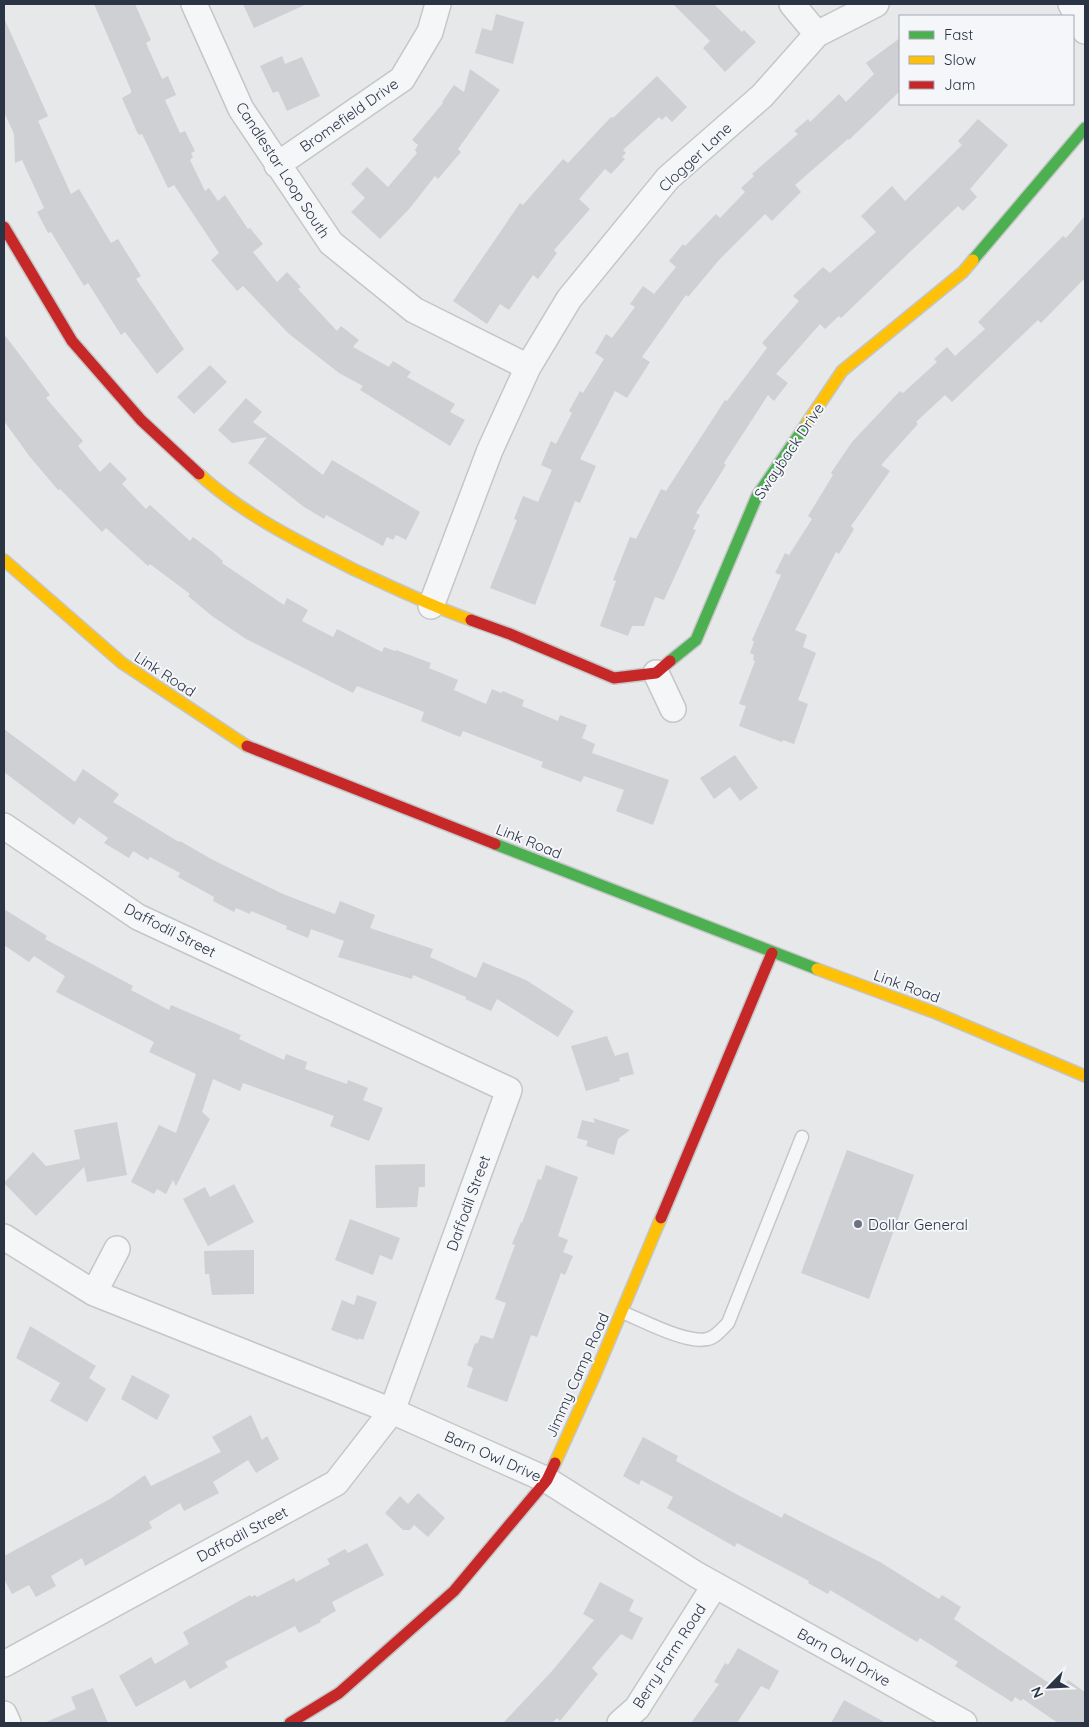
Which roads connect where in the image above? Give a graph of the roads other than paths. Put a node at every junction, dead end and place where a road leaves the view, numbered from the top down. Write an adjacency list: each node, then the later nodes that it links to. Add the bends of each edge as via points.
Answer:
1 (194, 4): 9 (street, Candlestar Loop South, via 241,109)
2 (438, 4): 9 (street, Bromefield Drive, via 430,32 402,79)
3 (792, 4): 7 (street)
4 (876, 4): 7 (street, Clogger Lane)
5 (1071, 4): 6 (street)
6 (1085, 31)
7 (817, 34): 11 (street, Clogger Lane, via 762,96 668,178 569,299)
8 (1085, 128): 14 (street, Swayback Drive, via 963,272 842,372 757,496 696,640)
9 (277, 165): 11 (street, Candlestar Loop South, via 331,243 414,310)
10 (4, 227): 13 (street, via 72,342 141,420 219,492 302,544)
11 (528, 366): 13 (street, via 490,450)
12 (4, 560): 17 (street, Link Road, via 122,663 247,746)
13 (431, 606): 14 (street, via 510,634 614,678)
14 (656, 673): 15 (street)
15 (673, 708)
16 (4, 826): 24 (street, Daffodil Street, via 138,917 509,1090)
17 (772, 953): 18 (street, Link Road, via 936,1013); 23 (street, Jimmy Camp Road)
18 (1085, 1076)
19 (802, 1137): 23 (lane, via 728,1323 718,1333 707,1339 691,1339)
20 (4, 1237): 22 (street, Barn Owl Drive)
21 (117, 1249): 22 (street)
22 (94, 1293): 24 (street, Barn Owl Drive)
23 (622, 1312): 25 (street, Jimmy Camp Road)
24 (392, 1411): 25 (street, Barn Owl Drive); 27 (street, Daffodil Street, via 336,1483)
25 (547, 1480): 26 (street, Barn Owl Drive); 31 (street, Jimmy Camp Road, via 454,1591 340,1693)
26 (715, 1585): 29 (street, Barn Owl Drive); 32 (street, Berry Farm Road, via 637,1708)
27 (4, 1664)
28 (4, 1714): 30 (street)
29 (961, 1722)
30 (8, 1723)
31 (290, 1723)
32 (620, 1723)

